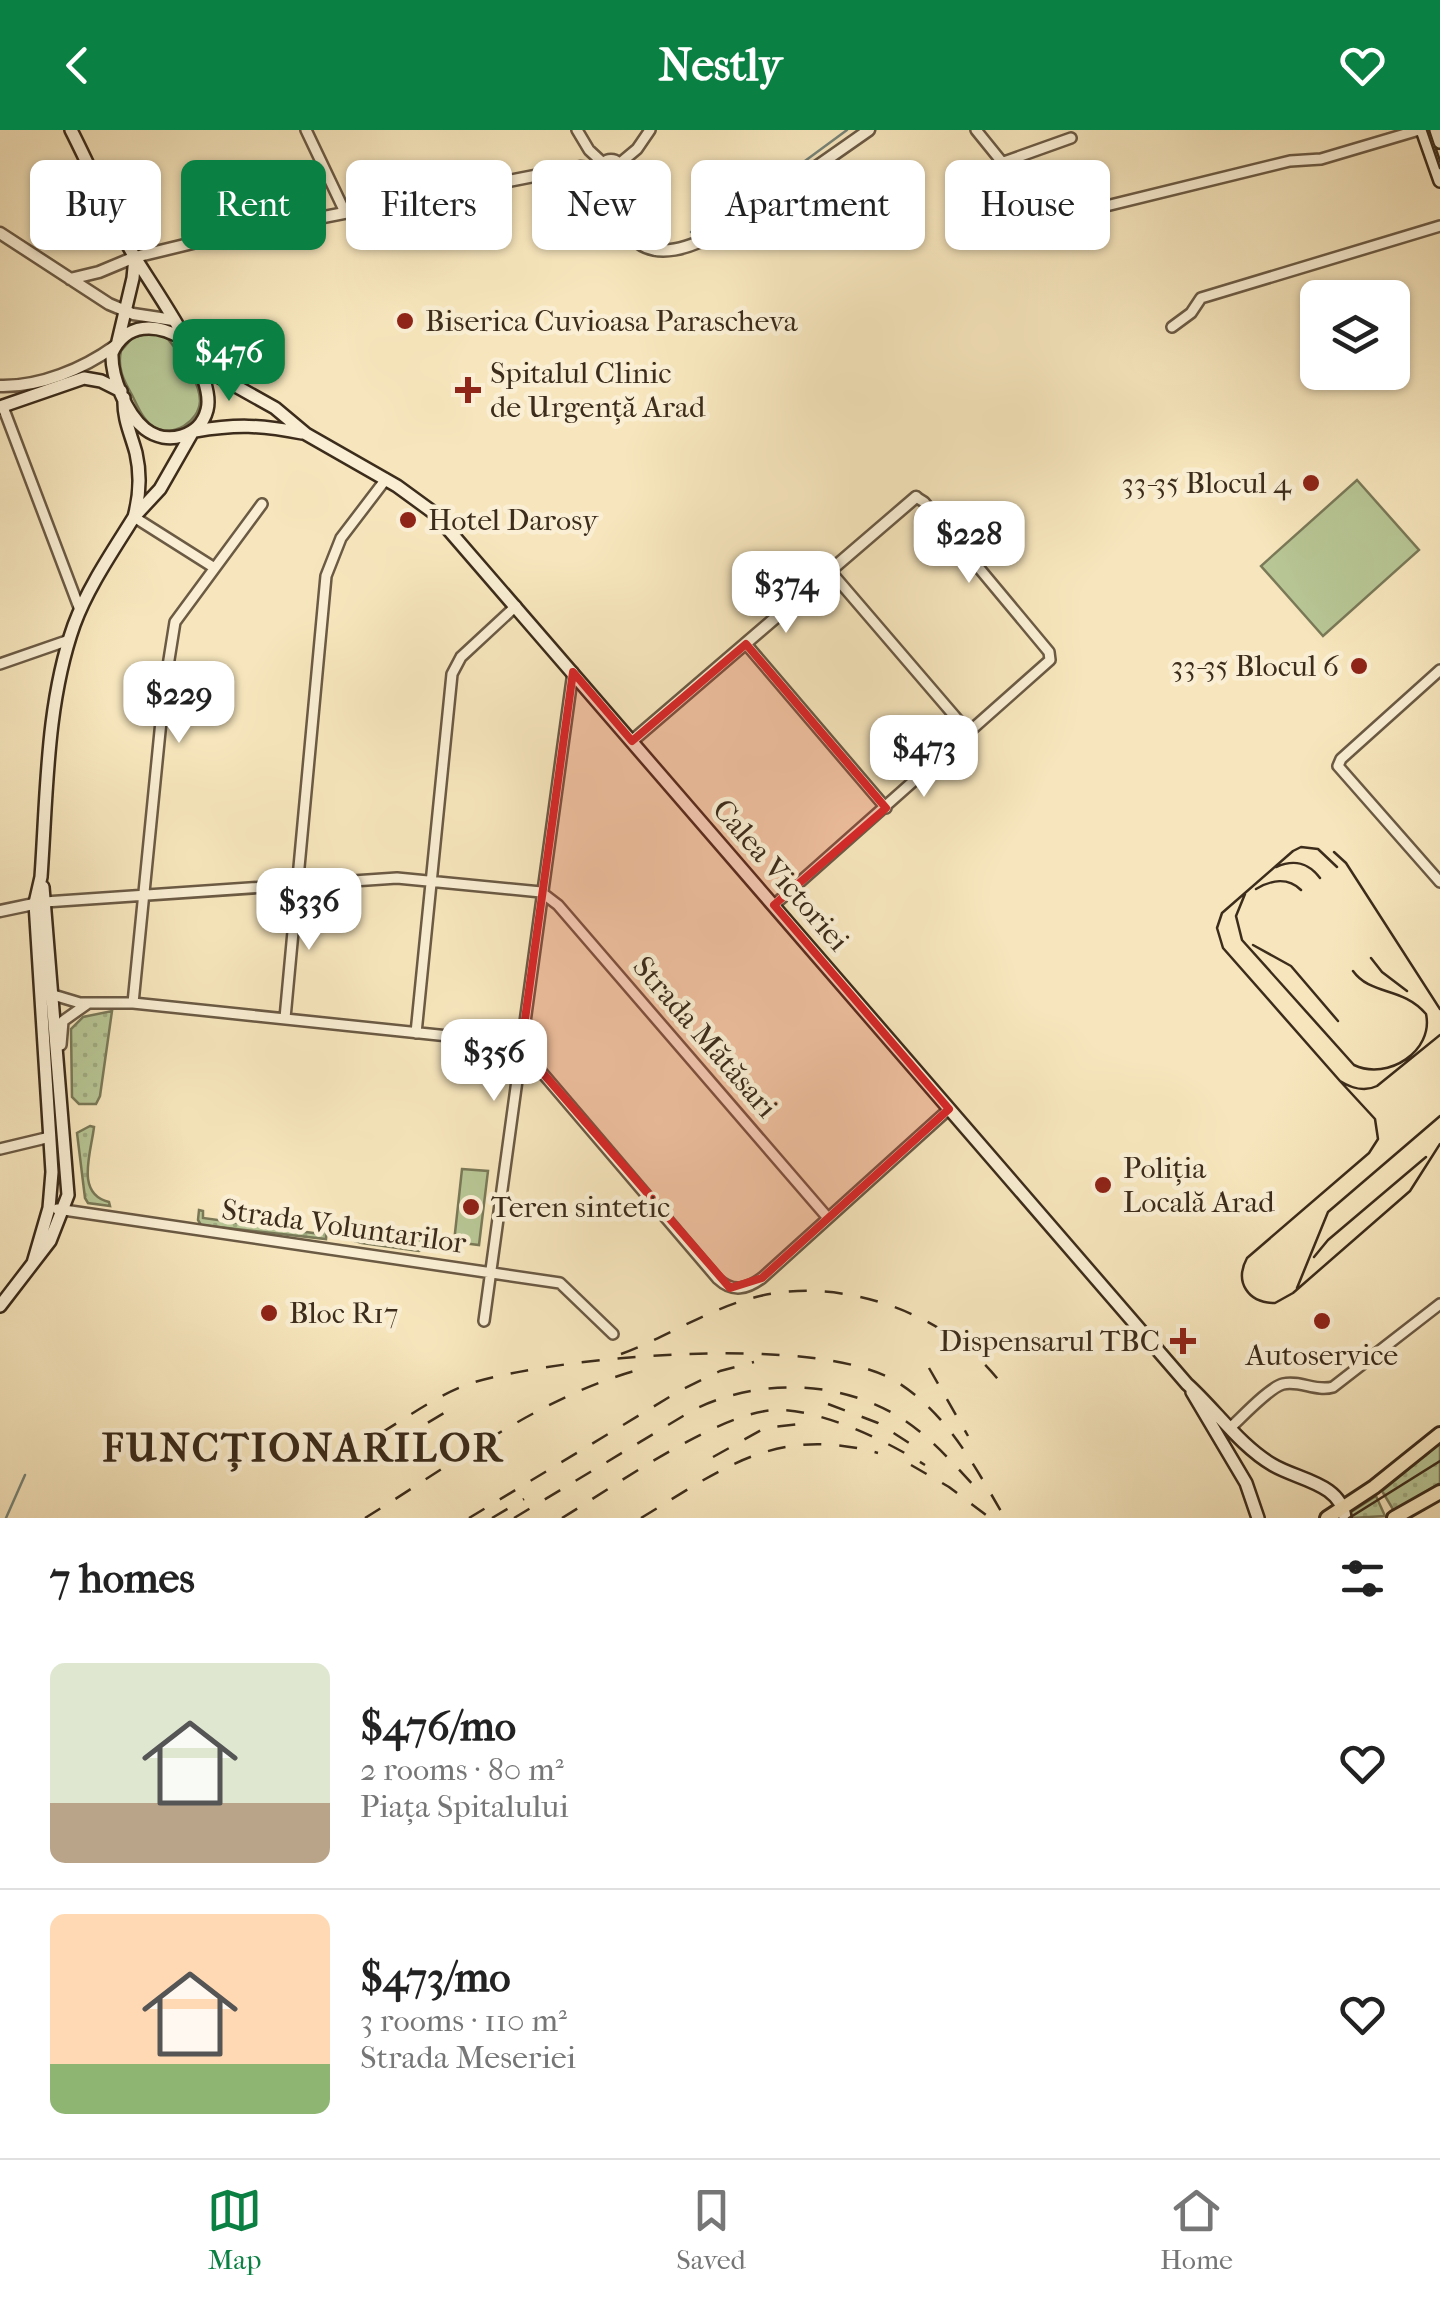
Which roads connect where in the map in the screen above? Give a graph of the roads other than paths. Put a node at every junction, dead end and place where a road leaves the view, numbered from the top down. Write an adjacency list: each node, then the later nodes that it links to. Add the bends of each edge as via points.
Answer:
1 (72, 130): 22 (main road)
2 (306, 130): 18 (street)
3 (577, 130): 11 (street)
4 (650, 130): 12 (street)
5 (869, 130): 21 (street, via 719,233)
6 (976, 130): 13 (street)
7 (1420, 130): 16 (main road); 17 (street)
8 (1436, 130): 10 (main road)
9 (1071, 138): 14 (street)
10 (1440, 142)
11 (597, 160)
12 (624, 160)
13 (999, 160)
14 (1007, 160)
15 (532, 176): 18 (street)
16 (1440, 181)
17 (1110, 206)
18 (345, 212): 22 (street)
19 (1440, 226): 26 (street, via 1201,298)
20 (0, 233): 23 (street)
21 (671, 250)
22 (134, 257): 23 (street); 24 (main road); 25 (main road)
23 (70, 278): 24 (street)
24 (125, 311): 25 (street); 28 (main road)
25 (173, 320): 27 (main road)
26 (1172, 327)
27 (183, 339): 28 (main road, via 169,330 138,328); 29 (main road)
28 (116, 345): 30 (street, via 75,370); 31 (main road, via 112,362)
29 (200, 366): 33 (main road, via 209,404); 34 (main road, Calea Victoriei, via 275,408)
30 (0, 386)
31 (123, 395): 32 (main road, via 84,378); 33 (main road, via 149,432); 38 (main road, via 140,483)
32 (1, 407): 42 (street)
33 (194, 432): 34 (main road, Calea Victoriei, via 242,424); 38 (main road, via 160,490)
34 (306, 434): 35 (main road, Calea Victoriei)
35 (386, 479): 41 (main road, Calea Victoriei, via 434,512); 53 (street, via 329,561)
36 (916, 497): 40 (street); 48 (street, via 1049,652 1048,664)
37 (262, 504): 39 (street)
38 (134, 517): 39 (street); 42 (main road)
39 (212, 568): 55 (street, via 174,629)
40 (831, 572): 44 (street); 48 (street)
41 (516, 606): 46 (main road, Calea Victoriei); 51 (street, via 454,669)
42 (80, 610): 43 (main road)
43 (70, 640): 45 (street); 56 (main road, via 54,709)
44 (746, 644): 49 (street); 50 (street)
45 (0, 664)
46 (573, 672): 49 (main road, Calea Victoriei); 54 (street)
47 (1438, 676): 52 (street, via 1338,764)
48 (970, 734): 50 (street)
49 (632, 740): 57 (main road, Calea Victoriei)
50 (886, 808): 57 (street)
51 (431, 879): 53 (street); 54 (street); 63 (street)
52 (1440, 882)
53 (295, 884): 55 (street); 62 (street)
54 (542, 892): 64 (street); 71 (street, Strada Mătăsari)
55 (146, 896): 56 (street); 60 (street)
56 (40, 902): 58 (street); 59 (main road); 67 (main road)
57 (774, 905): 66 (main road, Calea Victoriei)
58 (0, 911)
59 (50, 994): 61 (street); 65 (main road)
60 (133, 1002): 61 (street); 62 (street)
61 (90, 1003): 65 (street, via 63,1021)
62 (284, 1018): 63 (street)
63 (416, 1033): 64 (street)
64 (521, 1048): 71 (street, via 730,1288 762,1278); 73 (street)
65 (56, 1058): 70 (main road, via 68,1175)
66 (949, 1109): 71 (street); 78 (main road, Calea Victoriei)
67 (50, 1137): 68 (street); 69 (main road)
68 (0, 1149)
69 (49, 1208): 70 (street, Strada Voluntarilor); 72 (main road)
70 (64, 1210): 72 (main road); 73 (street, Strada Voluntarilor)
71 (828, 1218)
72 (32, 1263): 75 (main road)
73 (491, 1271): 76 (street); 77 (street, Strada Voluntarilor, via 560,1284)
74 (1440, 1304): 79 (street, via 1333,1387 1280,1385)
75 (0, 1306)
76 (484, 1321)
77 (613, 1334)
78 (1191, 1390): 79 (main road, Calea Victoriei); 83 (main road, Calea Victoriei, via 1246,1483)
79 (1231, 1427): 82 (main road, Calea Victoriei, via 1271,1464 1327,1489)
80 (1440, 1434): 82 (main road)
81 (1440, 1492): 85 (main road)
82 (1344, 1513): 84 (main road)
83 (1258, 1518)
84 (1326, 1518)
85 (1394, 1518)

